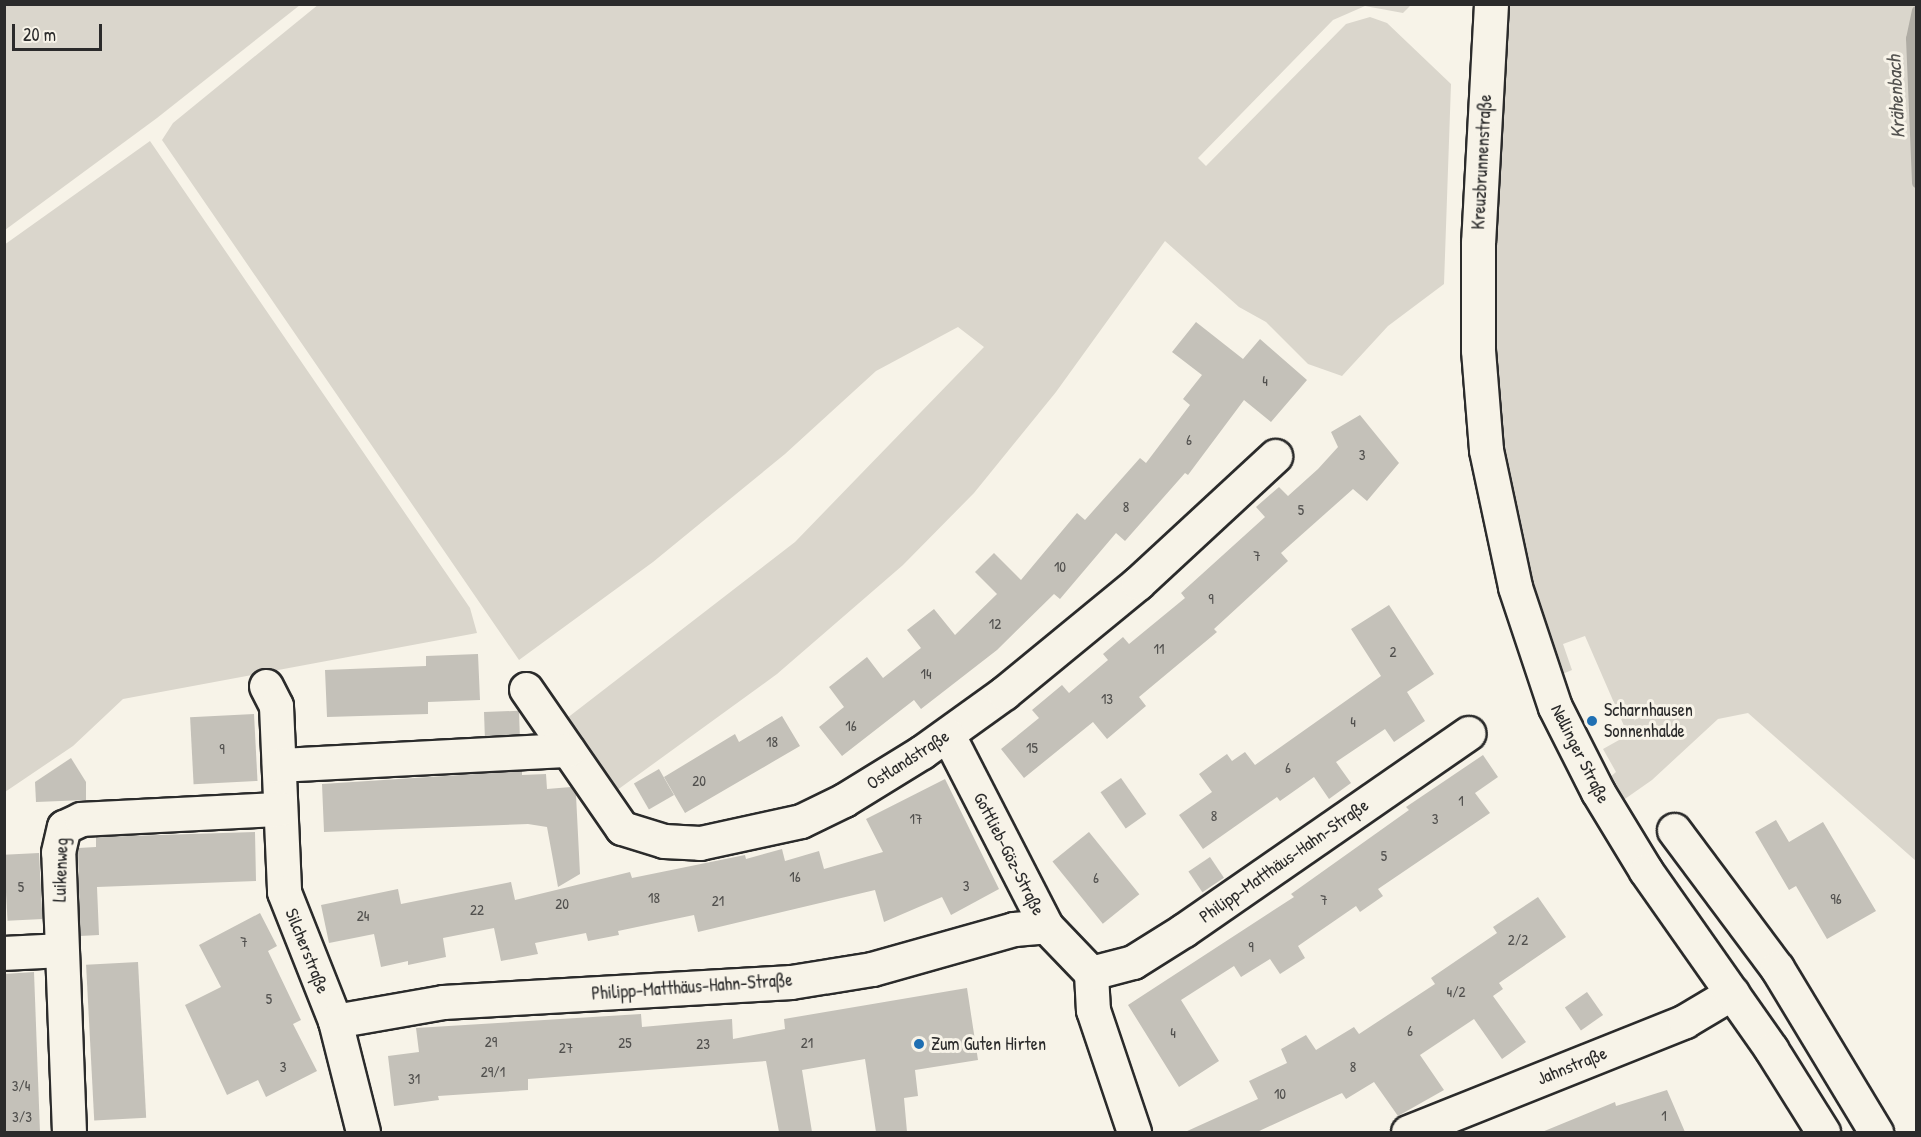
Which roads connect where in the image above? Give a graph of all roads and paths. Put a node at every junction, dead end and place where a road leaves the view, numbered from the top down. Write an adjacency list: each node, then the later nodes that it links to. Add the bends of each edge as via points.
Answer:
1 (1491, 4): 2 (street, Kreuzbrunnenstraße)
2 (1477, 320): 16 (street, Nellinger Straße, via 1483,425 1496,507 1515,587 1549,690 1612,816)
3 (1275, 456): 7 (street, Ostlandstraße, via 1091,624)
4 (266, 686): 9 (street, Silcherstraße, via 275,702)
5 (526, 689): 8 (street, Ostlandstraße)
6 (1468, 733): 15 (street, Philipp-Matthäus-Hahn-Straße, via 1175,936 1132,962)
7 (948, 735): 8 (street, Ostlandstraße, via 814,816 744,837 700,843 664,841 619,826); 12 (street, Gottlieb-Göz-Straße)
8 (568, 750): 9 (street)
9 (279, 765): 10 (street, Silcherstraße)
10 (280, 809): 13 (street, Luikenweg, via 71,822 61,831 58,842); 17 (street, Silcherstraße, via 284,892)
11 (1674, 830): 23 (street, via 1777,968)
12 (1046, 926): 15 (street, Gottlieb-Göz-Straße); 17 (street, Philipp-Matthäus-Hahn-Straße, via 1014,929 872,969 792,982 443,1002)
13 (61, 950): 14 (street); 18 (street, Luikenweg)
14 (4, 953)
15 (1091, 973): 20 (street, via 1093,1010)
16 (1732, 993): 21 (street, Jahnstraße, via 1685,1021); 22 (street, Nellinger Straße)
17 (335, 1021): 19 (street, Silcherstraße)
18 (69, 1132)
19 (363, 1132)
20 (1134, 1132)
21 (1408, 1132)
22 (1823, 1132)
23 (1876, 1132)

